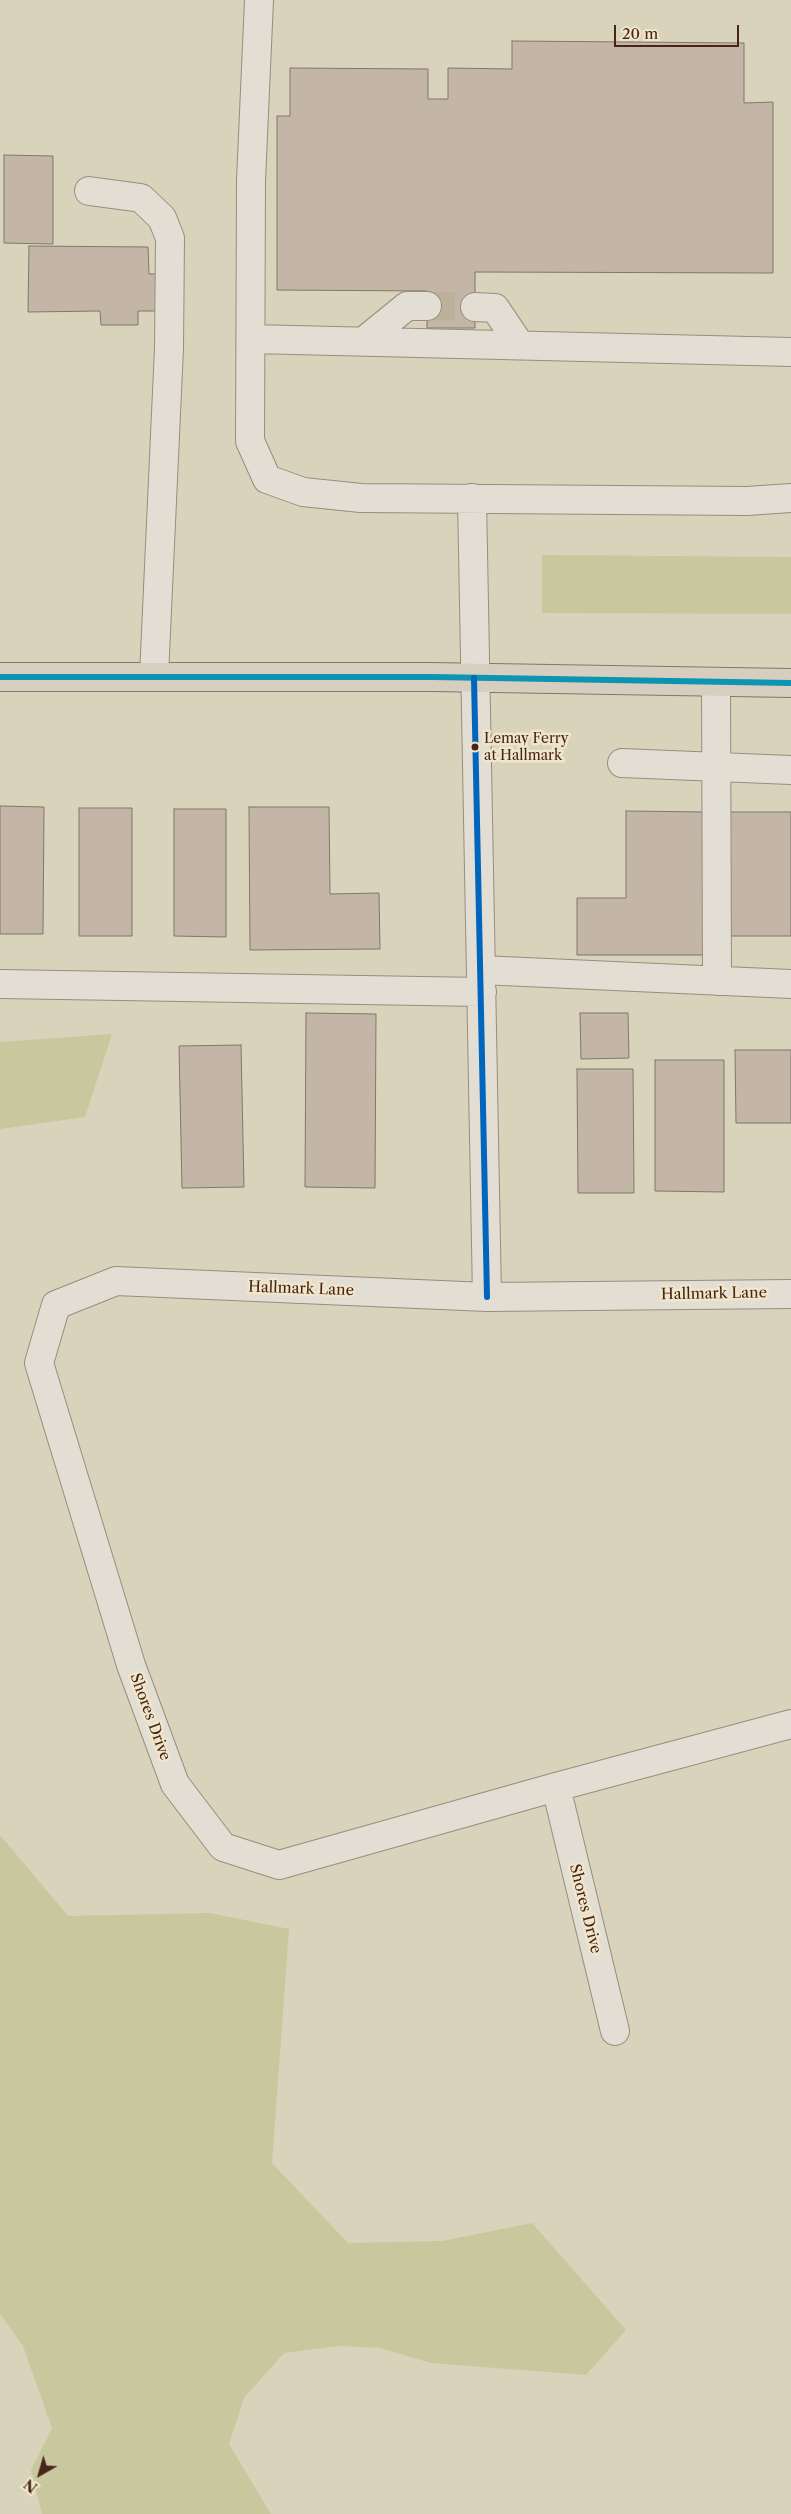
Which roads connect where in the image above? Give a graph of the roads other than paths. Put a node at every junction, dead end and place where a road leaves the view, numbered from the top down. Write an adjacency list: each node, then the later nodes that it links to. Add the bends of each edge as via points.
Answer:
1 (259, 0): 5 (street, via 251,181)
2 (89, 191): 11 (street, via 141,198 162,218 170,238 170,348)
3 (427, 306): 6 (street, via 407,306)
4 (475, 307): 7 (street, via 495,308)
5 (252, 339): 6 (street); 9 (street, via 250,441 267,479 303,492 352,497)
6 (364, 341): 7 (street)
7 (520, 345): 8 (street)
8 (791, 352)
9 (472, 498): 10 (street, via 747,501); 13 (street)
10 (791, 498)
11 (154, 676): 12 (main road); 13 (main road)
12 (0, 677)
13 (474, 678): 14 (main road); 20 (street)
14 (716, 682): 15 (main road); 17 (street)
15 (791, 683)
16 (622, 763): 17 (street)
17 (716, 767): 18 (street); 19 (street)
18 (791, 770)
19 (717, 980): 20 (street); 22 (street)
20 (481, 981): 21 (street); 25 (street)
21 (0, 984)
22 (791, 984)
23 (116, 1281): 25 (street, Hallmark Lane); 27 (street, Shores Drive, via 56,1305 38,1363 131,1665 175,1784 223,1847 279,1865)
24 (791, 1294): 25 (street, Hallmark Lane)
25 (487, 1297)
26 (791, 1724): 27 (street, Shores Drive)
27 (556, 1787): 28 (street, Shores Drive)
28 (615, 2031)

